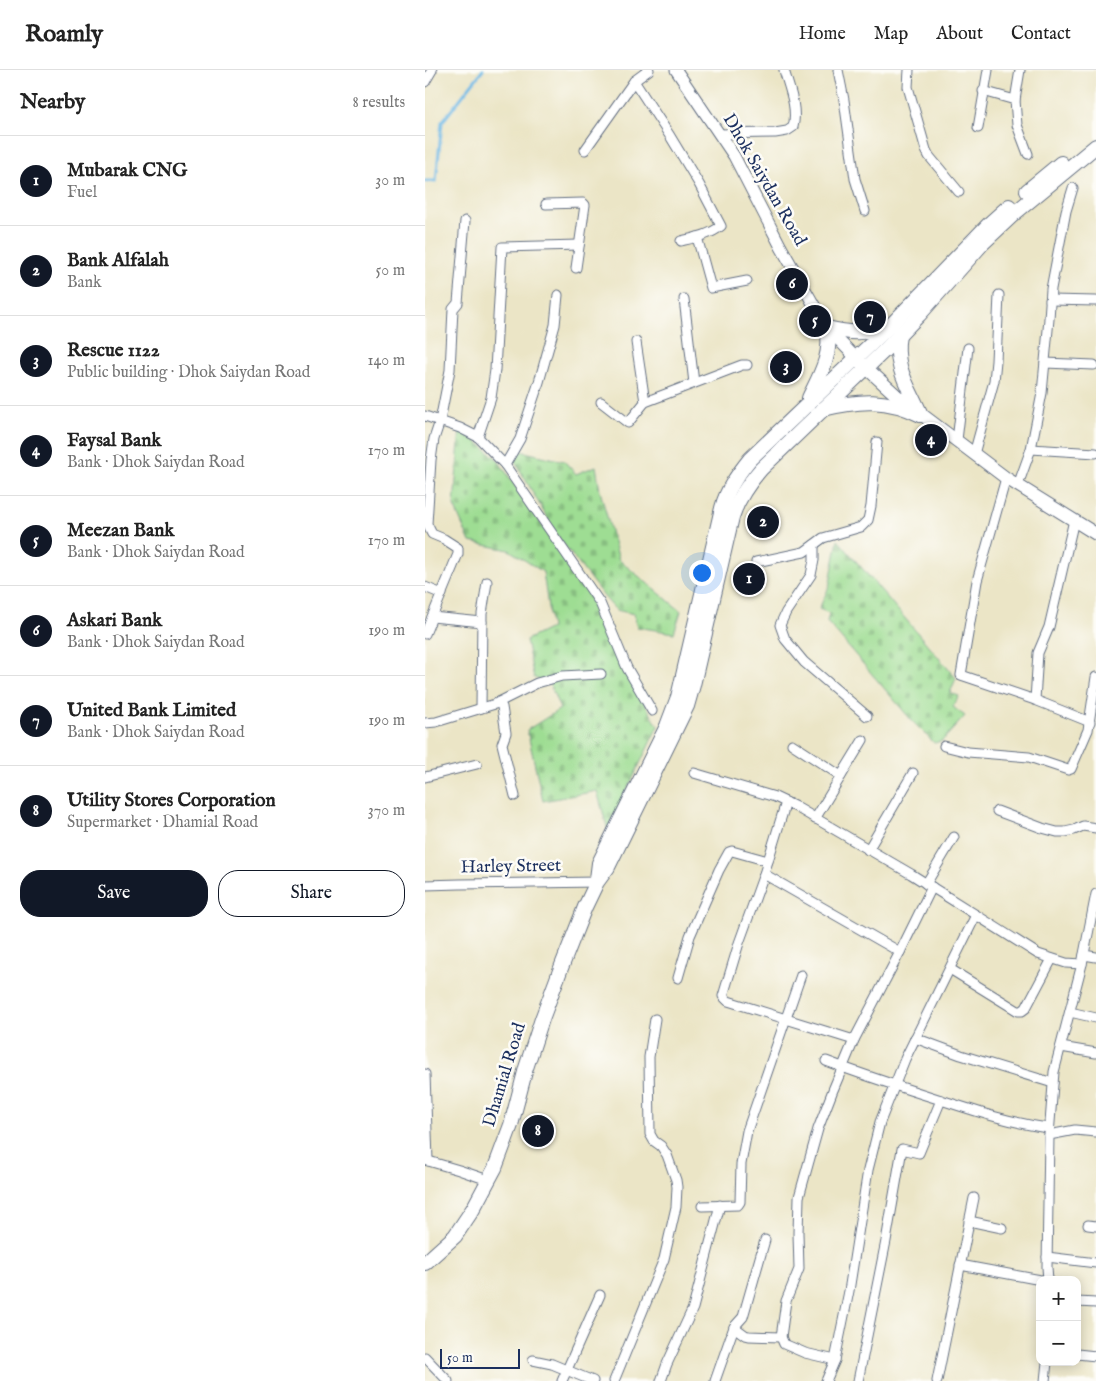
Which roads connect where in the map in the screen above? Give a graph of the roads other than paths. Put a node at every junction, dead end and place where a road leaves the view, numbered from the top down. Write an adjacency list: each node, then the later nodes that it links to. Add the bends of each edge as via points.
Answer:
1 (433, 70): 9 (street)
2 (649, 70): 10 (street)
3 (676, 70): 14 (street, Dhok Saiydan Road)
4 (785, 70): 14 (street, via 795,118 793,127 775,133)
5 (838, 70): 22 (street, via 855,179)
6 (909, 70): 20 (street, via 908,87 926,150)
7 (988, 70): 11 (street)
8 (1020, 70): 12 (street)
9 (425, 82)
10 (634, 82): 17 (street); 24 (street, via 670,136 721,226)
11 (983, 91): 12 (street); 13 (street)
12 (1015, 100): 18 (street, via 1017,125)
13 (978, 128)
14 (719, 134): 34 (street, Dhok Saiydan Road)
15 (1096, 135): 35 (main road, via 989,224)
16 (1096, 146): 35 (main road, via 1009,218)
17 (585, 150)
18 (1028, 154)
19 (1073, 188): 32 (street)
20 (959, 192)
21 (546, 204): 26 (street, via 585,205)
22 (865, 210)
23 (465, 221): 49 (street, via 458,303 453,309 450,370)
24 (697, 237): 25 (street); 28 (street, via 711,288)
25 (681, 241)
26 (579, 245): 27 (street); 50 (street, via 502,247 495,370 491,398)
27 (576, 268)
28 (747, 281)
29 (558, 295): 56 (street, via 555,325 539,382 520,439)
30 (999, 295): 55 (street, via 994,381)
31 (684, 298): 42 (street)
32 (1050, 300): 33 (street); 39 (street)
33 (1096, 301)
34 (827, 328): 35 (main road, via 857,333); 38 (street, Dhok Saiydan Road); 45 (main road, via 827,360)
35 (895, 330): 38 (main road); 47 (main road, via 899,367)
36 (636, 342): 44 (street)
37 (967, 348): 51 (street)
38 (861, 362): 45 (main road); 46 (main road); 47 (main road, Dhok Saiydan Road)
39 (1045, 363): 41 (street); 53 (street)
40 (747, 365): 42 (street)
41 (1094, 365)
42 (694, 383): 44 (street)
43 (601, 402): 44 (street, via 628,423)
44 (645, 402)
45 (804, 407): 64 (main road, via 750,459 730,487 721,508)
46 (822, 410): 47 (main road, via 871,402 901,407); 64 (main road, via 744,490)
47 (921, 415): 51 (main road, Dhok Saiydan Road)
48 (425, 416): 49 (street)
49 (440, 422): 50 (street); 59 (street, via 434,439)
50 (478, 437): 56 (street)
51 (957, 440): 55 (main road, Dhok Saiydan Road)
52 (877, 442): 62 (street, via 867,520 861,527 823,538)
53 (1031, 449): 54 (street); 58 (street)
54 (1096, 453)
55 (975, 454): 57 (main road, Dhok Saiydan Road)
56 (505, 464): 76 (street, via 600,603 627,668)
57 (1006, 478): 58 (main road, Dhok Saiydan Road); 73 (street, via 977,581 961,675)
58 (1018, 485): 60 (main road, Dhok Saiydan Road)
59 (426, 499): 67 (street, via 427,524 431,534 458,548 459,554)
60 (1074, 520): 61 (main road, Dhok Saiydan Road); 73 (street, via 1049,627 1038,653)
61 (1096, 534)
62 (814, 545): 63 (street, via 804,552); 77 (street, via 811,575 780,625 785,639 804,662)
63 (756, 562)
64 (713, 570): 97 (main road, Dhamial Road, via 687,706 608,867)
65 (487, 582): 69 (street)
66 (425, 587): 67 (street)
67 (442, 594): 68 (street)
68 (432, 617): 69 (street); 70 (street)
69 (482, 622): 75 (street)
70 (425, 634)
71 (601, 674): 74 (street, via 562,676 537,683)
72 (1096, 677): 78 (street)
73 (1035, 700): 78 (street)
74 (499, 702): 75 (street); 88 (street, via 506,732 502,744)
75 (481, 708): 79 (street)
76 (652, 711)
77 (867, 716)
78 (1090, 722): 82 (street, via 1068,770 1029,757 968,752)
79 (425, 723)
80 (863, 740): 87 (street)
81 (792, 744): 87 (street)
82 (944, 746)
83 (477, 764): 86 (street)
84 (695, 773): 89 (street)
85 (913, 773): 94 (street)
86 (425, 776)
87 (841, 776): 91 (street)
88 (515, 796)
89 (786, 802): 91 (street); 95 (street)
90 (997, 811): 92 (street, via 1057,832 1083,826)
91 (815, 819): 94 (street)
92 (1096, 828)
93 (954, 837): 99 (street)
94 (868, 850): 99 (street)
95 (768, 861): 96 (street); 109 (street, via 729,852 690,936)
96 (764, 874): 102 (street); 113 (street, via 723,996 728,1001)
97 (597, 882): 98 (street, Harley Street); 127 (main road, Dhamial Road, via 542,1019 511,1125)
98 (425, 885)
99 (929, 885): 101 (street); 102 (street)
100 (1095, 901): 103 (street)
101 (976, 915): 105 (street, via 1038,954); 107 (street)
102 (900, 952): 115 (street)
103 (1084, 955): 104 (street); 106 (street)
104 (1096, 957)
105 (1052, 959): 106 (street); 107 (street, via 1023,1011)
106 (1082, 964): 110 (street)
107 (949, 969): 114 (street)
108 (801, 975): 113 (street)
109 (678, 978)
110 (1070, 1012): 111 (street); 116 (street)
111 (1096, 1018)
112 (655, 1019): 155 (street, via 649,1057 650,1134 667,1155 676,1180 675,1206 664,1259)
113 (787, 1019): 115 (street); 129 (street, via 747,1131 739,1205)
114 (915, 1038): 121 (street); 122 (street)
115 (853, 1040): 119 (street)
116 (1061, 1047): 117 (street); 121 (street)
117 (1096, 1053)
118 (826, 1060): 119 (street)
119 (842, 1067): 122 (street); 144 (street, via 818,1129 799,1197 799,1269 785,1300)
120 (425, 1074): 126 (street)
121 (1053, 1083): 124 (street)
122 (895, 1085): 123 (street); 149 (street, via 880,1122 868,1170)
123 (941, 1100): 124 (street); 159 (street, via 919,1152 902,1149)
124 (1049, 1132): 125 (street); 134 (street)
125 (1096, 1132)
126 (427, 1161): 127 (street)
127 (488, 1180): 135 (main road, Dhamial Road, via 455,1236)
128 (974, 1198): 131 (street)
129 (720, 1205): 130 (street); 156 (street, via 693,1308)
130 (702, 1206)
131 (969, 1221): 132 (street); 137 (street)
132 (1002, 1228)
133 (765, 1240): 143 (street, via 743,1317)
134 (1047, 1257): 136 (street); 138 (street)
135 (425, 1263)
136 (1096, 1263)
137 (960, 1265): 139 (street); 160 (street)
138 (1048, 1276)
139 (1036, 1279)
140 (600, 1295): 151 (street)
141 (1081, 1302): 142 (street)
142 (1096, 1303)
143 (734, 1327): 144 (street, via 749,1336); 157 (street)
144 (781, 1337): 149 (street, via 784,1344 805,1353)
145 (1081, 1354): 146 (street)
146 (1096, 1356)
147 (425, 1357): 152 (street)
148 (533, 1360): 151 (street)
149 (835, 1360): 158 (street)
150 (1047, 1366): 161 (street)
151 (566, 1370): 153 (street); 154 (street)
152 (448, 1381)
153 (562, 1381)
154 (593, 1381)
155 (614, 1381)
156 (661, 1381)
157 (715, 1381)
158 (826, 1381)
159 (858, 1381)
160 (937, 1381)
161 (1045, 1381)

